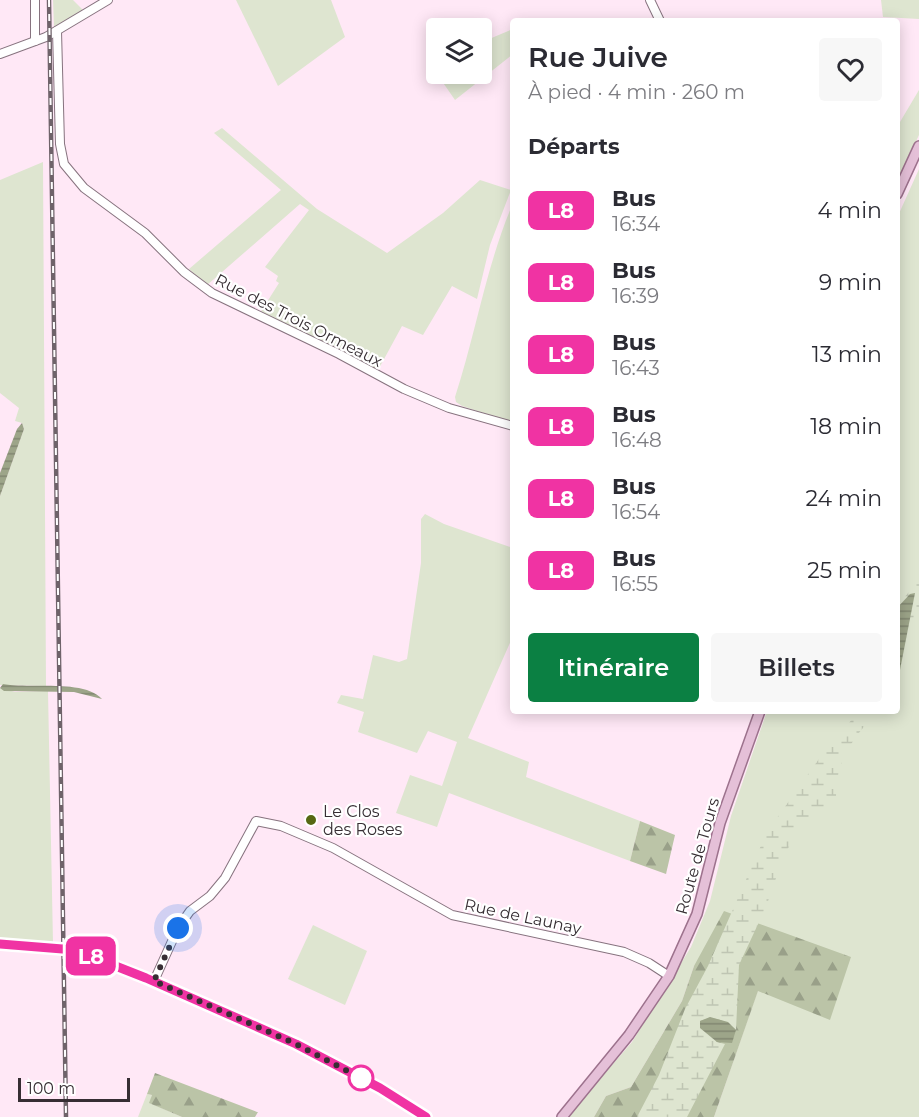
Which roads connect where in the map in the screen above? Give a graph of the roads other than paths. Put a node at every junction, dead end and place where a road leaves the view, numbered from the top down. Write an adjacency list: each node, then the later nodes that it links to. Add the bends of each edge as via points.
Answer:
1 (35, 0): 6 (street)
2 (108, 0): 5 (street)
3 (650, 0): 4 (street)
4 (659, 18)
5 (57, 31): 6 (street); 10 (street, Rue des Trois Ormeaux, via 60,144 64,164 84,188 145,233 184,272 212,293 404,389 449,408)
6 (35, 41): 7 (street)
7 (0, 54)
8 (919, 146): 9 (main road)
9 (900, 187)
10 (510, 425)
11 (759, 714): 13 (main road, Route de Tours, via 720,823 697,914)
12 (0, 944): 14 (street, via 75,950)
13 (669, 976): 14 (street, Rue de Launay, via 624,952 452,915 333,848 281,826 256,821 225,878 178,928); 16 (main road, Route de Tours, via 629,1035)
14 (154, 981): 15 (street, via 296,1044)
15 (426, 1117)
16 (562, 1117)

